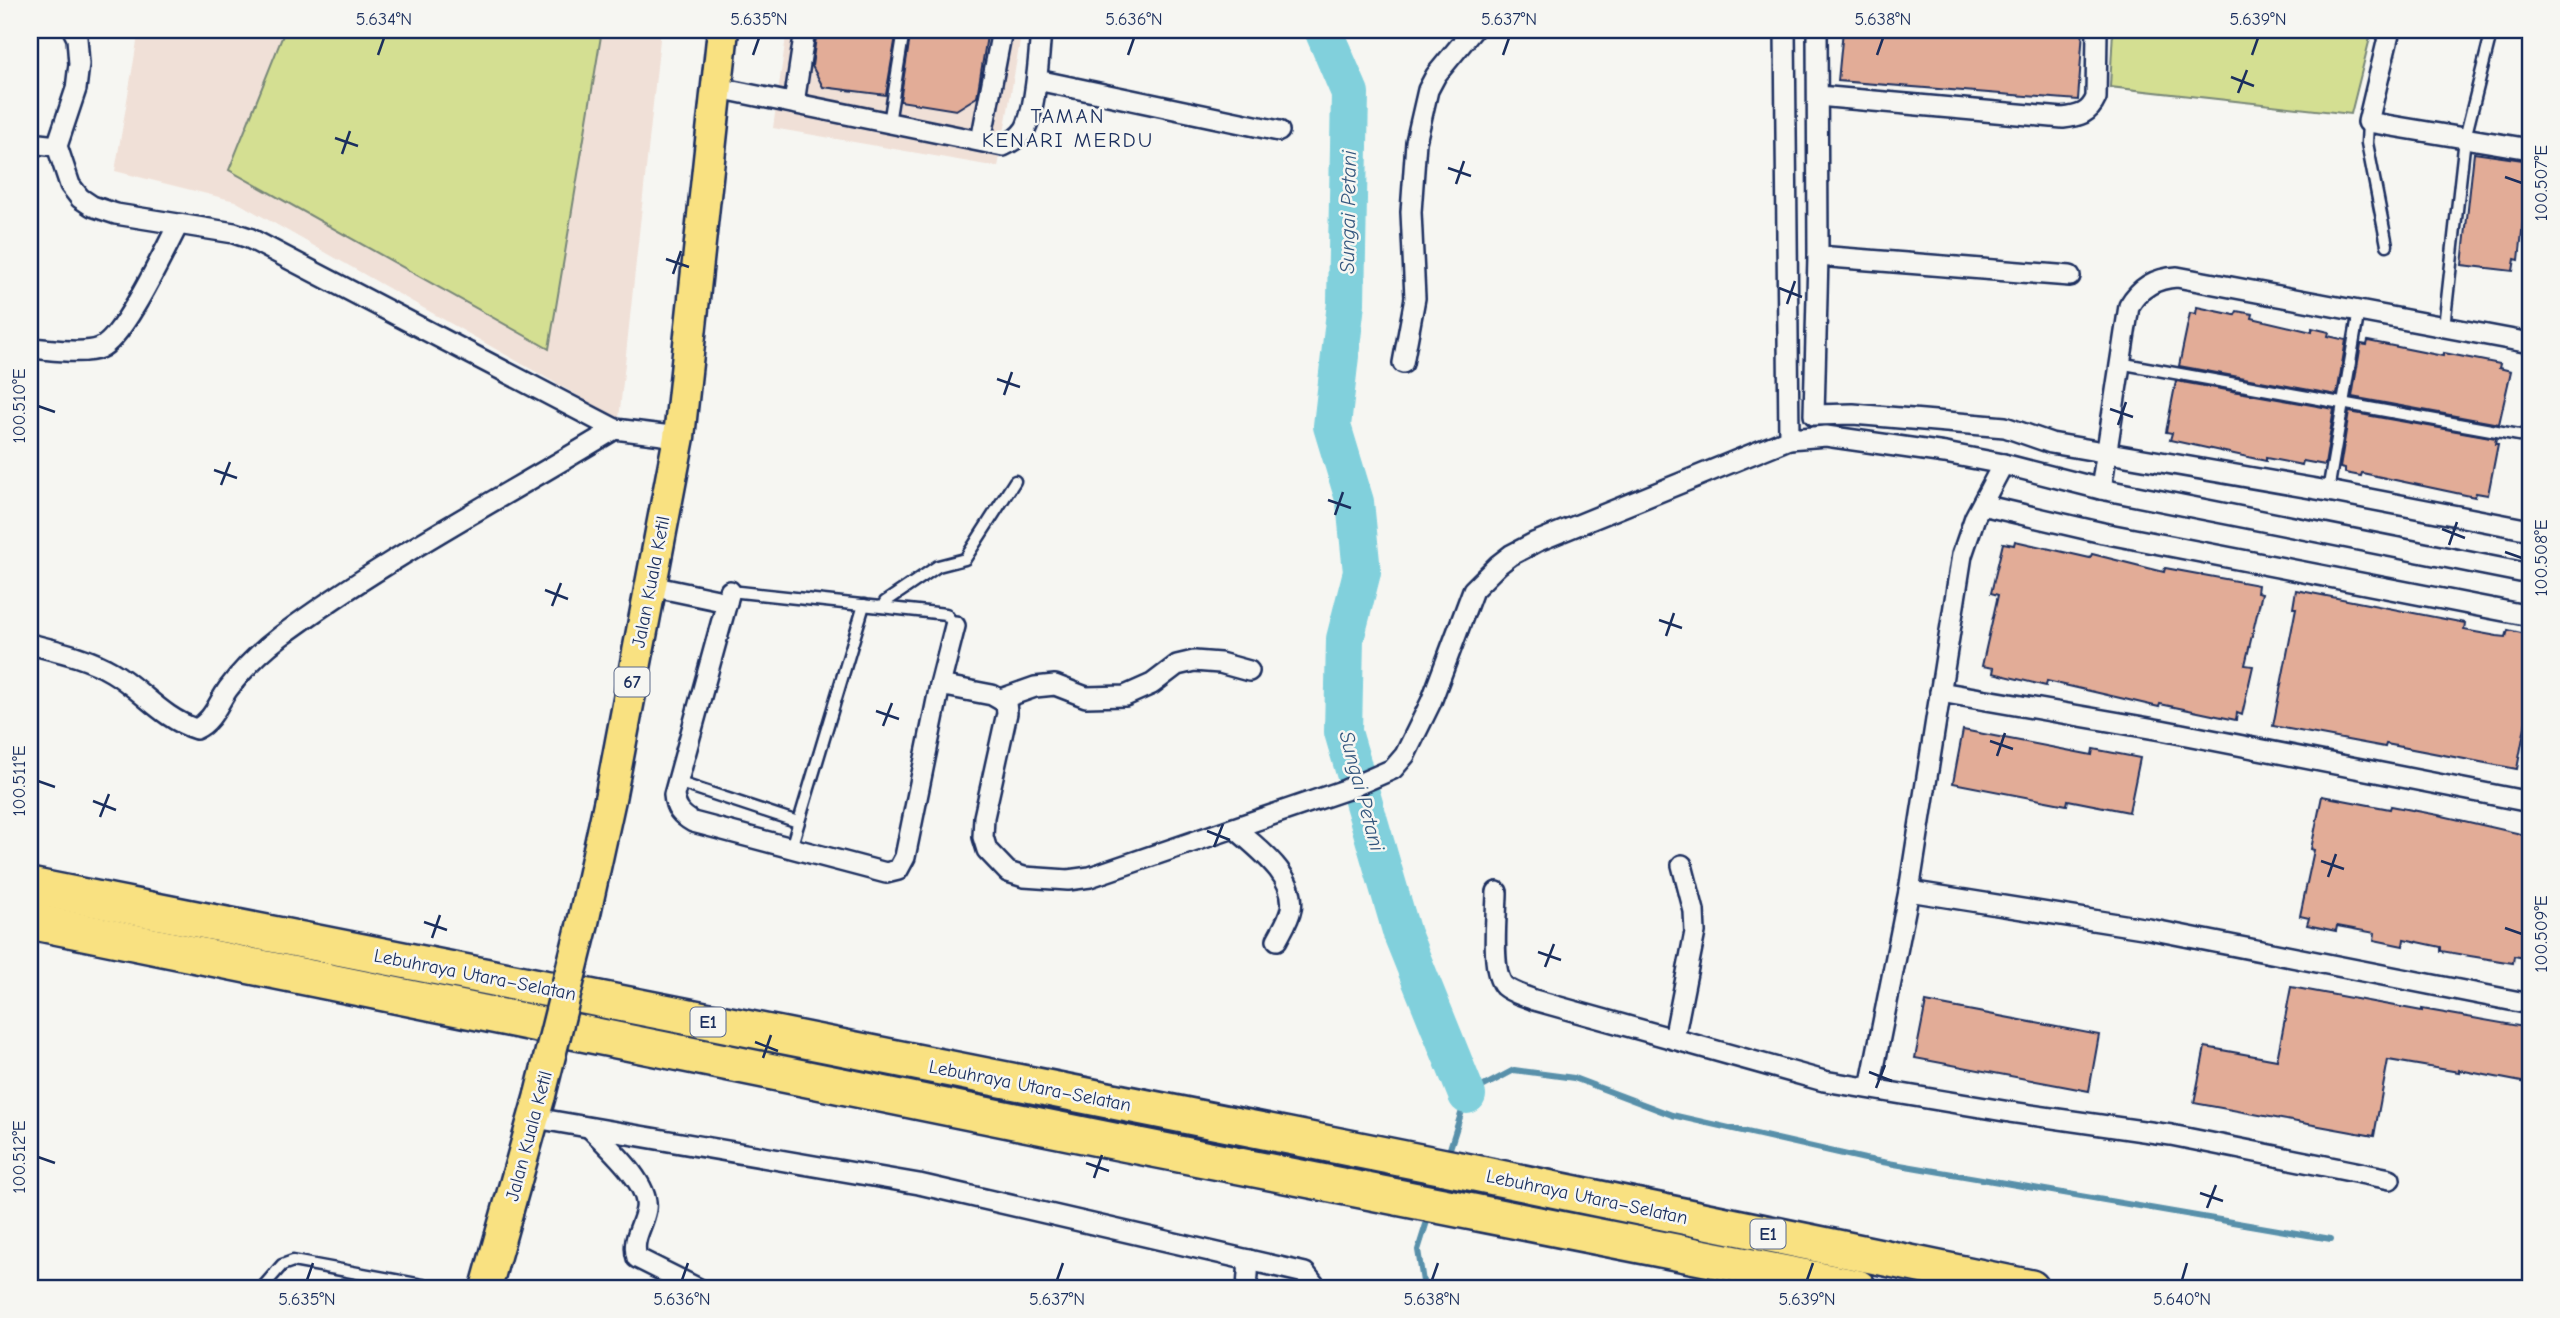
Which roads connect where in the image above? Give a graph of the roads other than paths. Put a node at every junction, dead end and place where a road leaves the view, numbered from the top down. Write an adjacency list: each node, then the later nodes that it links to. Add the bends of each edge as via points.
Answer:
1 (73, 30): 23 (street, via 79,64 76,89)
2 (723, 30): 14 (main road, Jalan Kuala Ketil / 67)
3 (805, 30): 16 (street)
4 (904, 30): 17 (lane)
5 (1002, 30): 21 (street)
6 (1041, 30): 13 (street)
7 (1473, 30): 33 (street, via 1428,90 1416,142 1411,212 1415,298)
8 (1784, 30): 41 (street)
9 (1817, 30): 15 (street)
10 (2097, 30): 15 (street, via 2095,99 2092,107 2078,116)
11 (2390, 30): 18 (street)
12 (2492, 30): 20 (lane)
13 (1037, 80): 19 (street); 21 (street, via 1026,128 1015,141 1003,146)
14 (718, 88): 16 (street); 39 (main road, Jalan Kuala Ketil / 67)
15 (1818, 96): 27 (street)
16 (794, 103): 17 (street)
17 (889, 122): 21 (street)
18 (2368, 122): 20 (street); 26 (lane, via 2367,143)
19 (1279, 131)
20 (2465, 138): 24 (street); 30 (lane)
21 (981, 141)
22 (30, 143): 23 (street)
23 (57, 146): 25 (street, via 70,185 86,202 116,214)
24 (2530, 149)
25 (178, 225): 32 (street, via 122,326 107,344 90,350); 37 (street, via 248,238)
26 (2387, 245)
27 (1818, 256): 28 (street); 36 (street)
28 (2070, 276)
29 (2359, 310): 30 (street); 34 (street, via 2178,277 2159,279 2141,289 2129,306); 35 (lane)
30 (2444, 327): 31 (street)
31 (2530, 343)
32 (30, 348)
33 (1403, 363)
34 (2119, 363): 35 (lane); 42 (street)
35 (2344, 404): 40 (lane); 46 (lane)
36 (1814, 415): 38 (street); 42 (street, via 2005,427 2051,443)
37 (615, 429): 39 (street); 57 (street, via 332,599 246,667 212,716 196,730 181,725 94,663)
38 (1813, 436): 41 (street); 43 (street, via 1900,445)
39 (679, 437): 51 (main road, Jalan Kuala Ketil / 67)
40 (2530, 437)
41 (1789, 439): 65 (street, via 1511,555 1473,590 1431,702 1405,755 1393,769)
42 (2106, 453): 45 (street); 46 (street)
43 (2003, 464): 45 (street); 47 (street)
44 (1015, 481): 54 (lane, via 965,559 938,566)
45 (2101, 489): 50 (street)
46 (2328, 491): 49 (street)
47 (1982, 505): 55 (street); 60 (street, via 1962,555)
48 (2530, 524): 49 (lane)
49 (2530, 530)
50 (2530, 574)
51 (651, 586): 52 (street); 76 (main road, Jalan Kuala Ketil / 67, bridge, via 582,927)
52 (728, 596): 53 (lane); 62 (street)
53 (864, 605): 54 (lane); 64 (lane)
54 (882, 607): 56 (lane, via 946,614)
55 (2530, 616)
56 (955, 626): 59 (street)
57 (30, 644)
58 (1249, 671): 61 (street, via 1194,661 1177,665 1152,684 1125,696 1086,697 1055,685)
59 (940, 685): 61 (street); 66 (street, via 905,858 898,870 887,873)
60 (1940, 692): 63 (street); 69 (street)
61 (1001, 699): 65 (street, via 1007,713 983,836 987,850 1008,872 1068,880 1090,877)
62 (677, 782): 64 (lane); 66 (street, via 675,804 693,822)
63 (2530, 802)
64 (798, 822): 66 (lane)
65 (1236, 829): 72 (street, via 1284,878 1291,908)
66 (791, 848)
67 (1682, 865): 74 (street, via 1695,932)
68 (30, 886): 87 (highway, Lebuhraya Utara–Selatan / E1)
69 (1909, 891): 73 (street, via 2149,929); 75 (street)
70 (1497, 892): 74 (street, via 1496,962 1504,986 1534,1000)
71 (30, 921): 86 (highway, Lebuhraya Utara–Selatan / E1)
72 (1277, 940)
73 (2530, 1004)
74 (1674, 1039): 75 (street, via 1824,1081)
75 (1870, 1088): 78 (street, via 2171,1135)
76 (537, 1106): 77 (street); 82 (main road, Jalan Kuala Ketil / 67)
77 (590, 1128): 79 (street, via 919,1184); 83 (street, via 643,1190 646,1210 635,1237 637,1258)
78 (2390, 1179)
79 (1249, 1261): 84 (street); 85 (street, via 1305,1273)
80 (262, 1288): 81 (lane, via 282,1265 293,1261)
81 (439, 1288)
82 (486, 1288)
83 (697, 1288)
84 (1247, 1288)
85 (1317, 1288)
86 (1858, 1288)
87 (2031, 1288)

